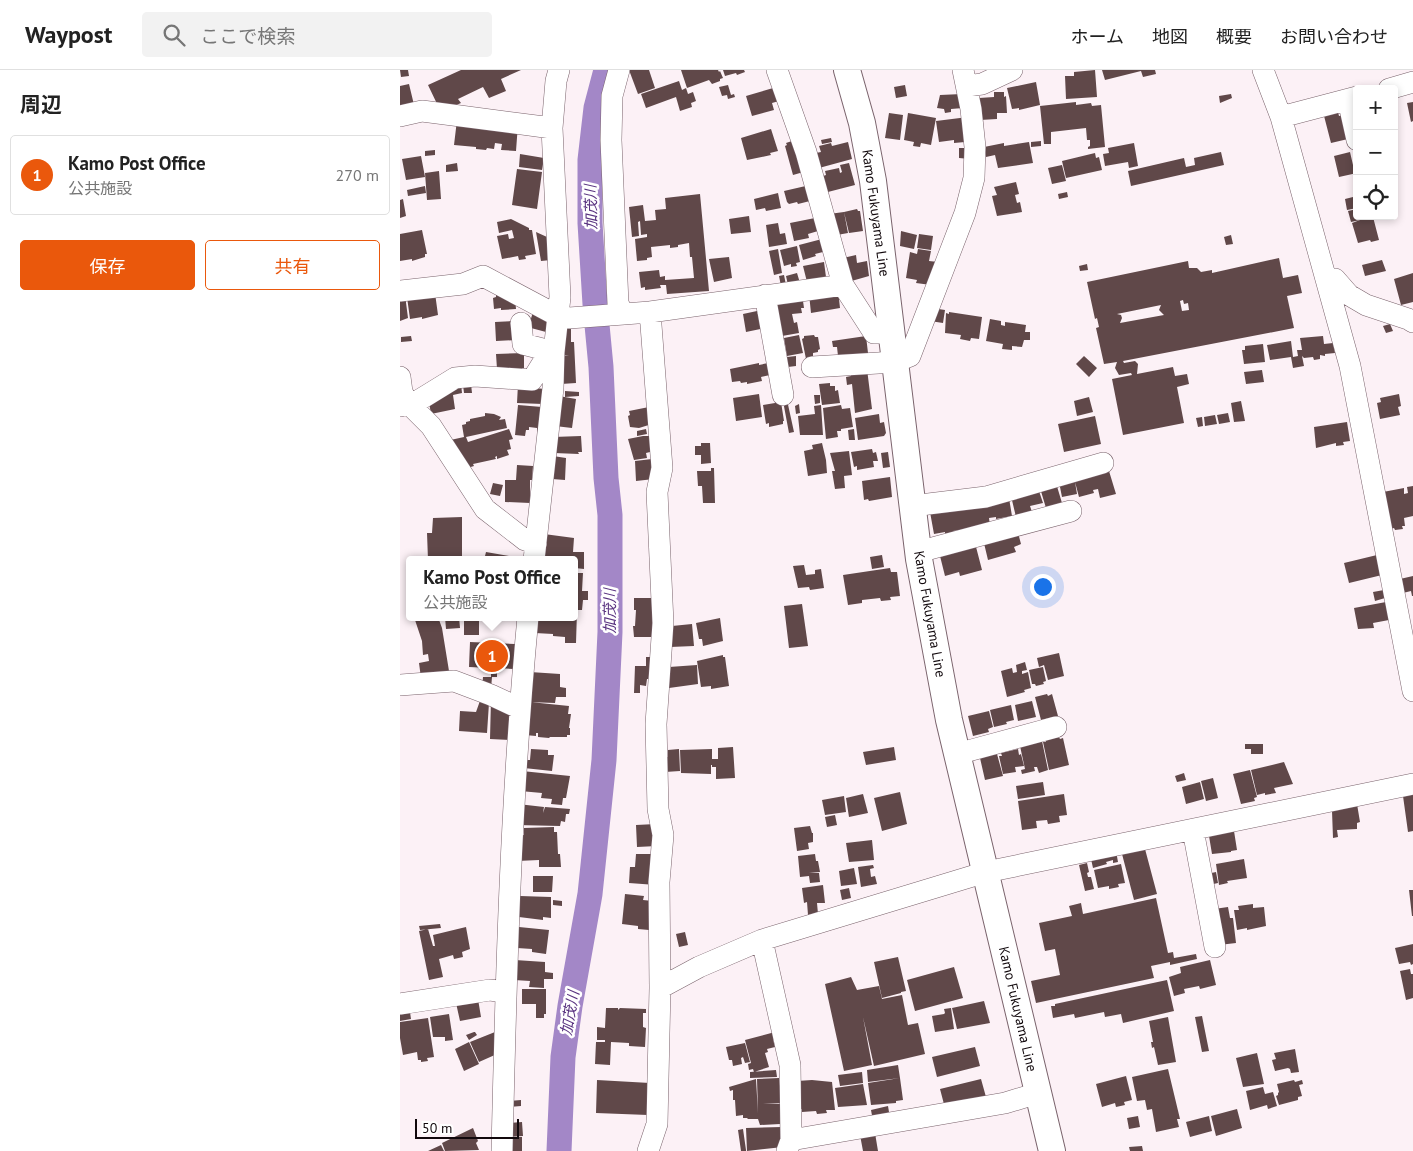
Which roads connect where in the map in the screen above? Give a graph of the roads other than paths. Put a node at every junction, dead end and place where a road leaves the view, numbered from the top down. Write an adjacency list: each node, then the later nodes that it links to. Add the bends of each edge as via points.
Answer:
1 (559, 70): 13 (street)
2 (619, 70): 20 (street, via 612,96 611,140)
3 (777, 70): 16 (street, via 806,152)
4 (847, 70): 24 (main road, Kamo Fukuyama Line, via 862,123 873,181)
5 (1012, 70): 7 (street, via 982,84)
6 (1263, 70): 12 (street)
7 (965, 78): 26 (street, via 974,138 974,178 965,213 910,356)
8 (1413, 82): 9 (street)
9 (1398, 86)
10 (1352, 98): 12 (street); 14 (street)
11 (400, 116): 13 (street, via 422,111)
12 (1281, 117): 15 (street)
13 (552, 128): 21 (street, via 560,297)
14 (1356, 130)
15 (1327, 281): 22 (street, via 1335,280 1349,295 1366,305); 38 (street, via 1350,366)
16 (843, 285): 18 (street); 24 (street, via 874,333)
17 (400, 291): 21 (street, via 463,284 483,276)
18 (766, 296): 19 (street); 29 (street)
19 (650, 312): 20 (street); 47 (street, via 662,468 657,492 663,623 656,724 658,809 664,836 659,882)
20 (621, 314): 21 (street)
21 (564, 317): 25 (street)
22 (1413, 322)
23 (521, 323): 25 (street, via 524,344)
24 (892, 333): 26 (main road, Kamo Fukuyama Line)
25 (554, 352): 30 (street, via 547,356 532,380 475,376 455,378 416,402); 34 (street, via 554,388)
26 (895, 362): 27 (street); 32 (main road, Kamo Fukuyama Line)
27 (812, 367)
28 (400, 377): 30 (street)
29 (783, 395)
30 (404, 404): 34 (street, via 431,426 485,509 525,540)
31 (1103, 463): 32 (street, via 986,497)
32 (912, 506): 35 (main road, Kamo Fukuyama Line)
33 (1071, 510): 35 (street)
34 (535, 552)
35 (918, 552): 41 (main road, Kamo Fukuyama Line)
36 (528, 621): 39 (street)
37 (400, 685): 39 (street, via 454,681)
38 (1413, 691)
39 (519, 708): 48 (street)
40 (1056, 727): 41 (street)
41 (957, 754): 44 (main road, Kamo Fukuyama Line)
42 (1413, 784): 43 (street)
43 (1194, 830): 44 (street); 46 (street)
44 (986, 872): 45 (street); 50 (main road, Kamo Fukuyama Line)
45 (762, 940): 47 (street); 51 (street, via 790,1065)
46 (1215, 947)
47 (660, 988): 53 (street, via 657,1124)
48 (506, 992): 49 (street, via 490,990); 52 (street)
49 (400, 1004)
50 (1038, 1093): 51 (street, via 1005,1103); 54 (main road, Kamo Fukuyama Line)
51 (789, 1146)
52 (502, 1151)
53 (648, 1151)
54 (1052, 1151)

